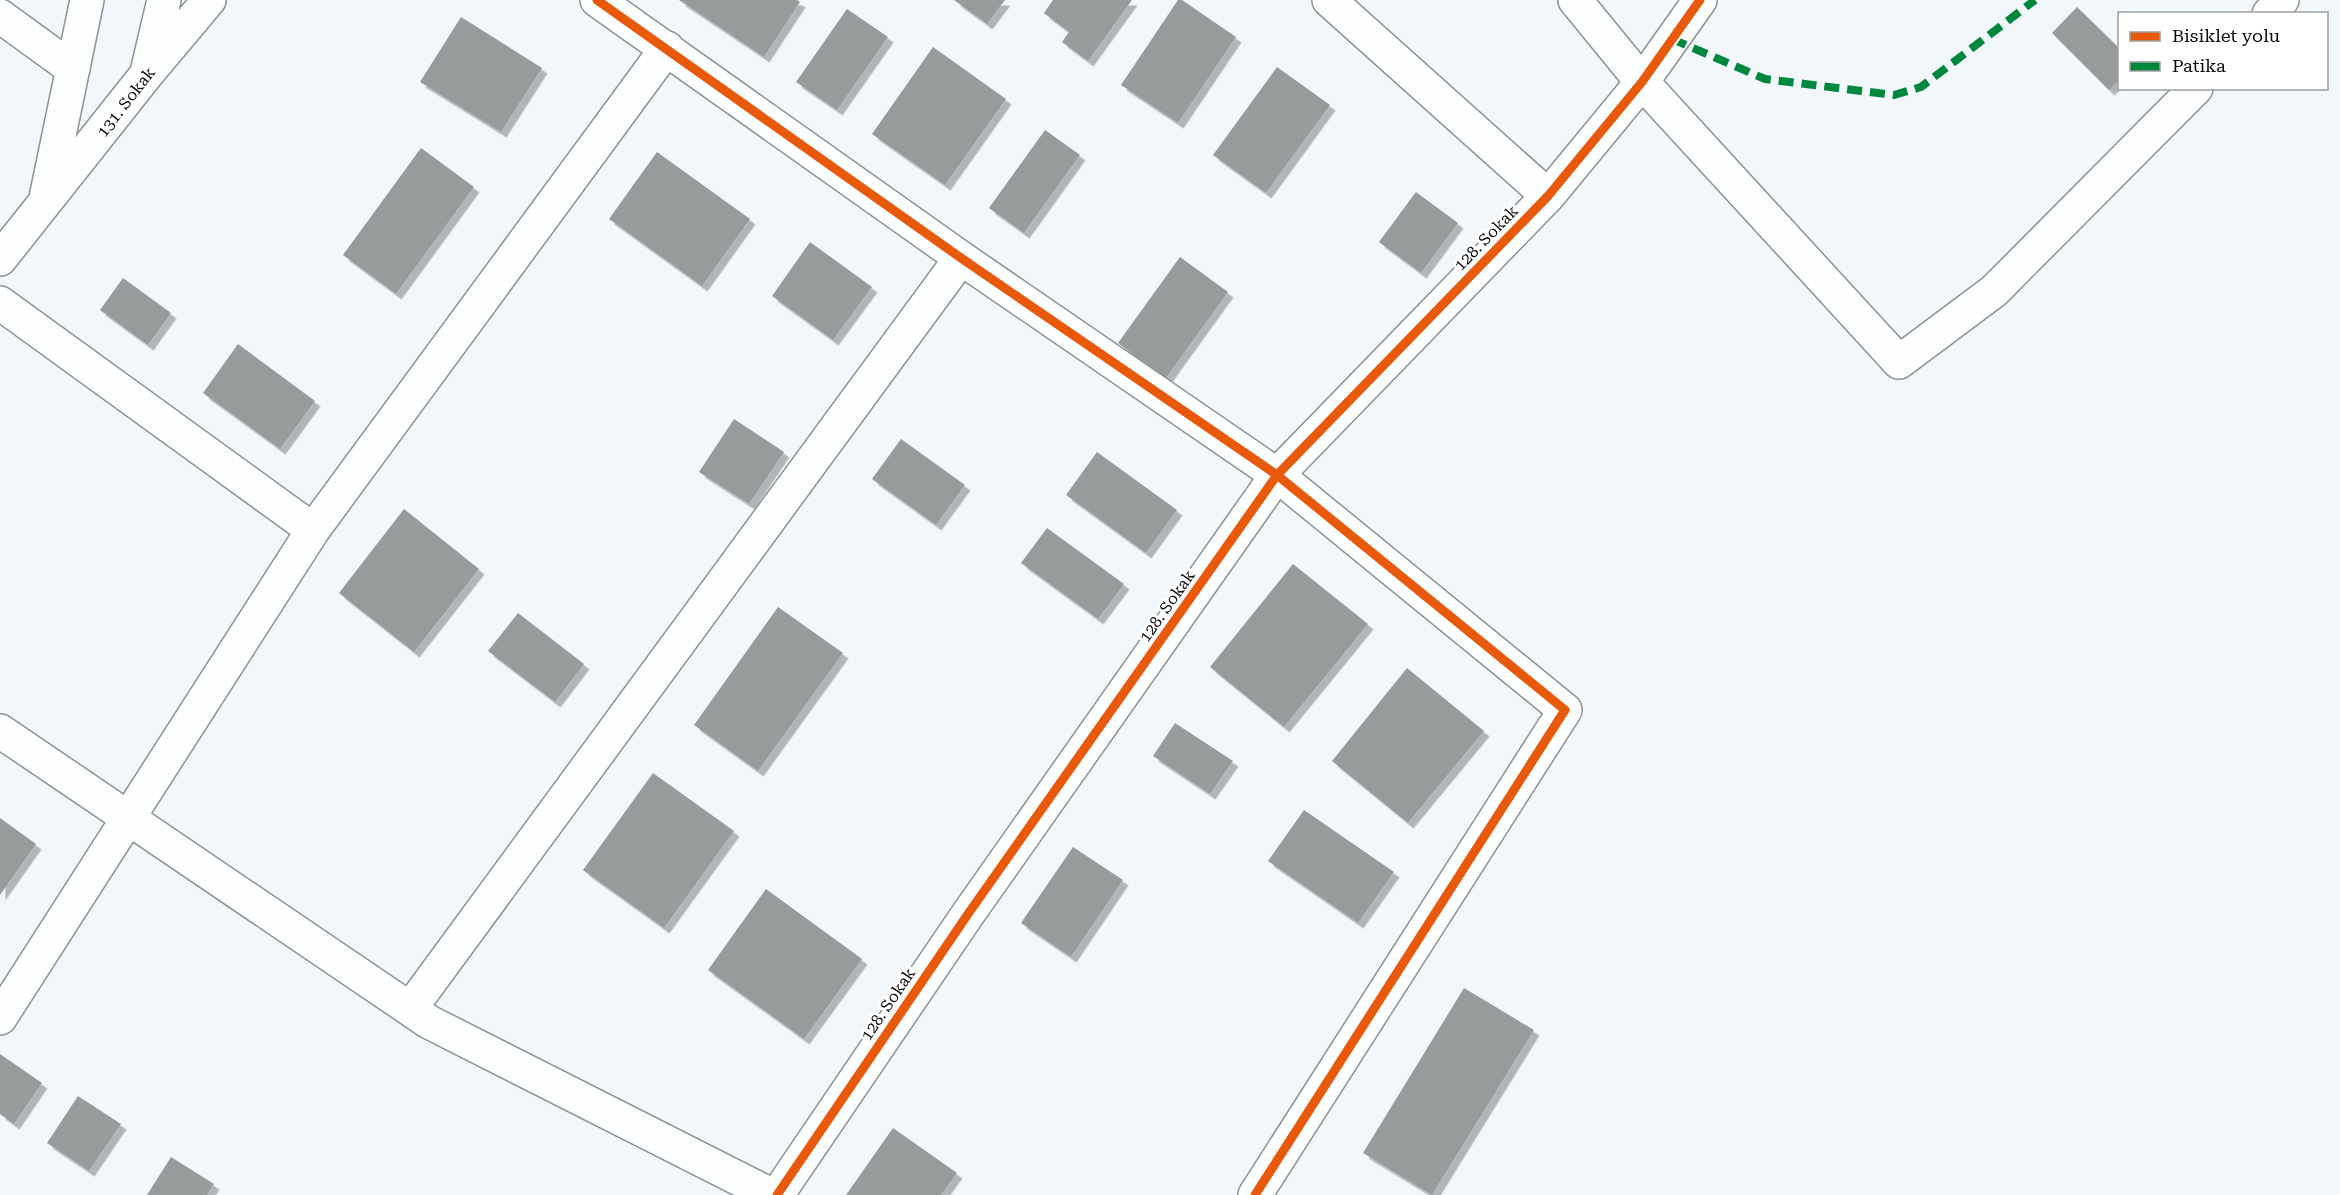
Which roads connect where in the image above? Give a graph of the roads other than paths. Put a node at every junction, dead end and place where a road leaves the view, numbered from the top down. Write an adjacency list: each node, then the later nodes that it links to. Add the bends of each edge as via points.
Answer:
1 (87, 0): 12 (street)
2 (164, 0): 13 (street)
3 (209, 0): 13 (street, 131. Sokak)
4 (597, 0): 11 (street)
5 (1329, 0): 16 (street)
6 (1575, 0): 14 (street)
7 (1700, 0): 14 (street, 128. Sokak)
8 (2282, 0): 9 (street)
9 (2271, 12)
10 (0, 16): 12 (street)
11 (667, 48): 18 (street); 22 (street)
12 (73, 69): 17 (street)
13 (146, 75): 17 (street, 131. Sokak)
14 (1642, 82): 15 (street, via 1899,362 1994,291); 16 (street, 128. Sokak)
15 (2194, 90)
16 (1548, 196): 21 (street, 128. Sokak)
17 (45, 205): 19 (street, 131. Sokak)
18 (961, 258): 21 (street); 25 (street)
19 (0, 259)
20 (0, 303): 22 (street)
21 (1277, 475): 28 (street, 128. Sokak, via 968,914); 29 (street, via 1565,710)
22 (313, 530): 24 (street)
23 (0, 731): 24 (street)
24 (127, 818): 25 (street); 26 (street)
25 (410, 1009): 27 (street)
26 (0, 1018)
27 (771, 1195)
28 (777, 1195)
29 (1255, 1195)

